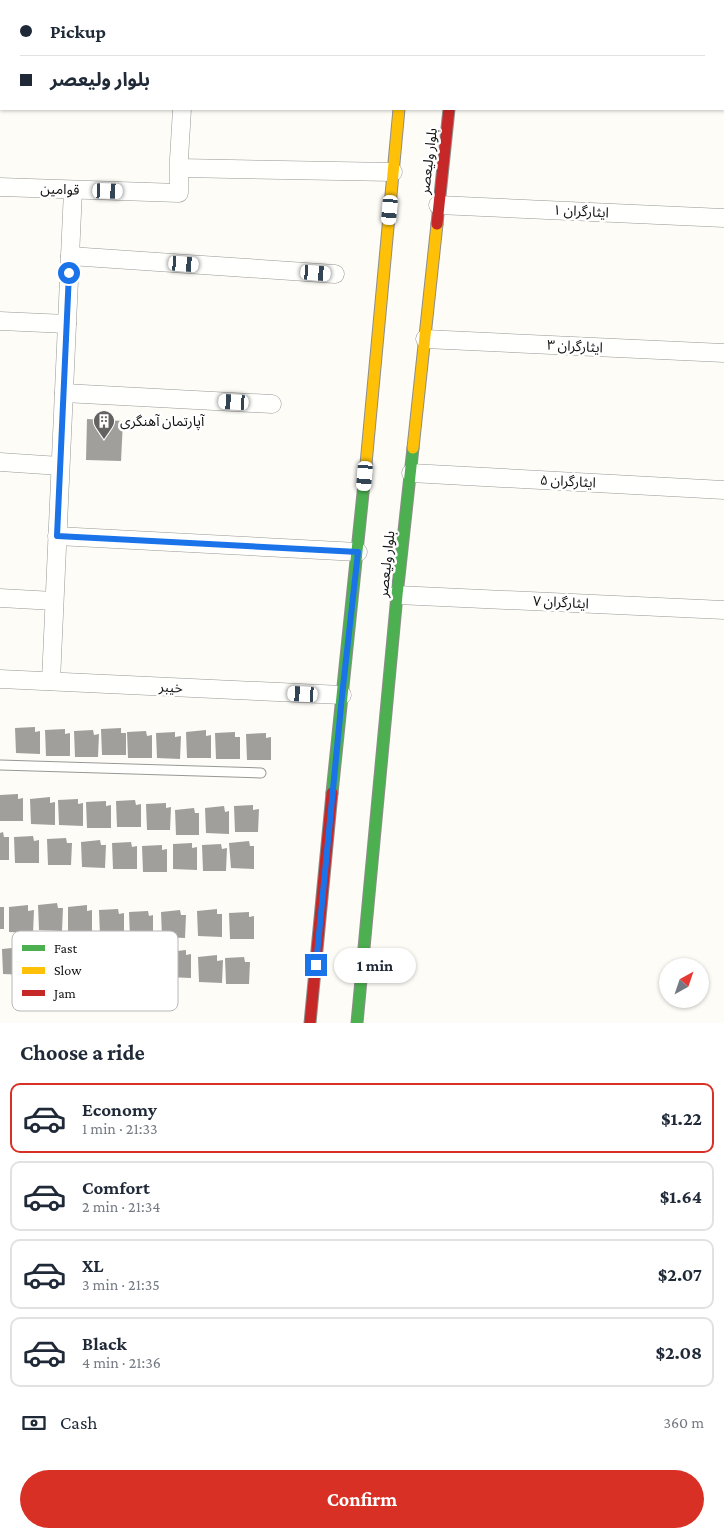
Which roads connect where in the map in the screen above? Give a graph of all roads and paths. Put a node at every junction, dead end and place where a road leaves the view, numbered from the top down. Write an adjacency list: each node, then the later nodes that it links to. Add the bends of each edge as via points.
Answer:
1 (182, 110): 4 (street)
2 (399, 110): 5 (main road, بلوار ولیعصر)
3 (449, 110): 8 (main road, بلوار ولیعصر)
4 (180, 168): 5 (street); 7 (street, قوامین, via 179,193)
5 (393, 172): 23 (main road, بلوار ولیعصر)
6 (0, 187): 7 (street, قوامین)
7 (73, 190): 10 (street)
8 (438, 205): 9 (street, ایثارگران ۱); 14 (main road, بلوار ولیعصر)
9 (724, 218)
10 (70, 256): 11 (street); 13 (street)
11 (335, 274)
12 (0, 321): 13 (street)
13 (67, 324): 16 (street)
14 (425, 339): 15 (street, ایثارگران ۳); 20 (main road, بلوار ولیعصر)
15 (724, 353)
16 (64, 393): 17 (street); 19 (street)
17 (272, 404)
18 (0, 462): 19 (street)
19 (60, 466): 22 (street)
20 (411, 473): 21 (street, ایثارگران ۵); 24 (main road, بلوار ولیعصر)
21 (724, 490)
22 (57, 536): 23 (street); 26 (street)
23 (358, 552): 30 (main road, بلوار ولیعصر)
24 (397, 595): 27 (street, ایثارگران ۷); 34 (main road, بلوار ولیعصر)
25 (0, 598): 26 (street)
26 (54, 601): 29 (street)
27 (724, 610)
28 (0, 679): 29 (street, خیبر)
29 (51, 681): 30 (street, خیبر)
30 (342, 696): 33 (main road, بلوار ولیعصر)
31 (0, 765): 32 (lane)
32 (261, 773)
33 (310, 1023)
34 (357, 1023)

